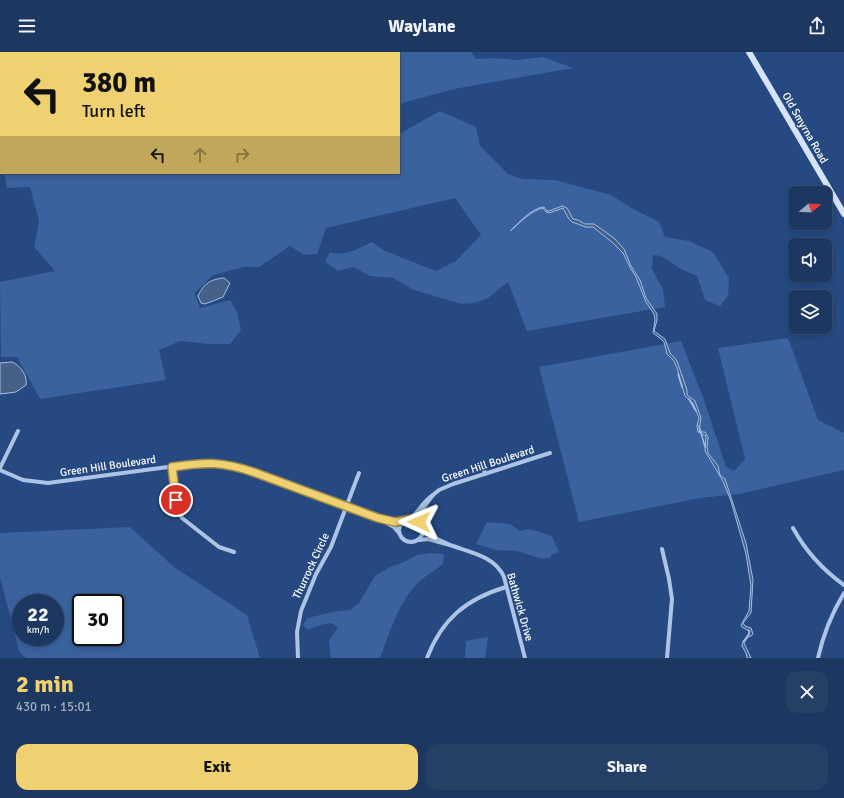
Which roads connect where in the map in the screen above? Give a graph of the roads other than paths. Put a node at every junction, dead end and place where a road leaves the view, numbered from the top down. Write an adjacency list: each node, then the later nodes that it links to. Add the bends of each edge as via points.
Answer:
1 (749, 52): 2 (street, Old Smyrna Road)
2 (844, 214)
3 (18, 431): 7 (street)
4 (550, 453): 9 (street, Green Hill Boulevard)
5 (483, 466): 9 (street)
6 (172, 467): 7 (street, Green Hill Boulevard, via 48,483 23,480); 11 (street, Green Hill Boulevard, via 209,463 231,465); 20 (street, via 180,516 219,547)
7 (0, 469)
8 (359, 473): 11 (street, Thurrock Circle)
9 (485, 474): 10 (street, Green Hill Boulevard, via 446,486)
10 (433, 495): 13 (street, Green Hill Boulevard); 14 (street, Green Hill Boulevard, via 422,511)
11 (346, 507): 12 (street, Green Hill Boulevard); 24 (street, Thurrock Circle, via 330,550 316,574 301,612 297,632)
12 (378, 518): 13 (street, Green Hill Boulevard, via 395,522); 16 (street, Green Hill Boulevard, via 394,527)
13 (407, 520): 14 (street, via 416,520); 16 (street, via 400,526)
14 (422, 526): 17 (street, via 422,535); 18 (street, Bathwick Drive, via 431,536)
15 (793, 528): 21 (street, via 817,561)
16 (401, 536): 17 (street, via 408,542)
17 (417, 541): 18 (street, Bathwick Drive, via 427,539)
18 (450, 545): 22 (street, Bathwick Drive, via 494,562)
19 (662, 549): 27 (street, via 672,604)
20 (234, 552)
21 (844, 585)
22 (506, 587): 25 (street, via 481,596 459,610 441,630); 26 (street, Bathwick Drive)
23 (844, 593): 28 (street, via 828,625)
24 (298, 658)
25 (427, 658)
26 (525, 658)
27 (667, 658)
28 (818, 658)

